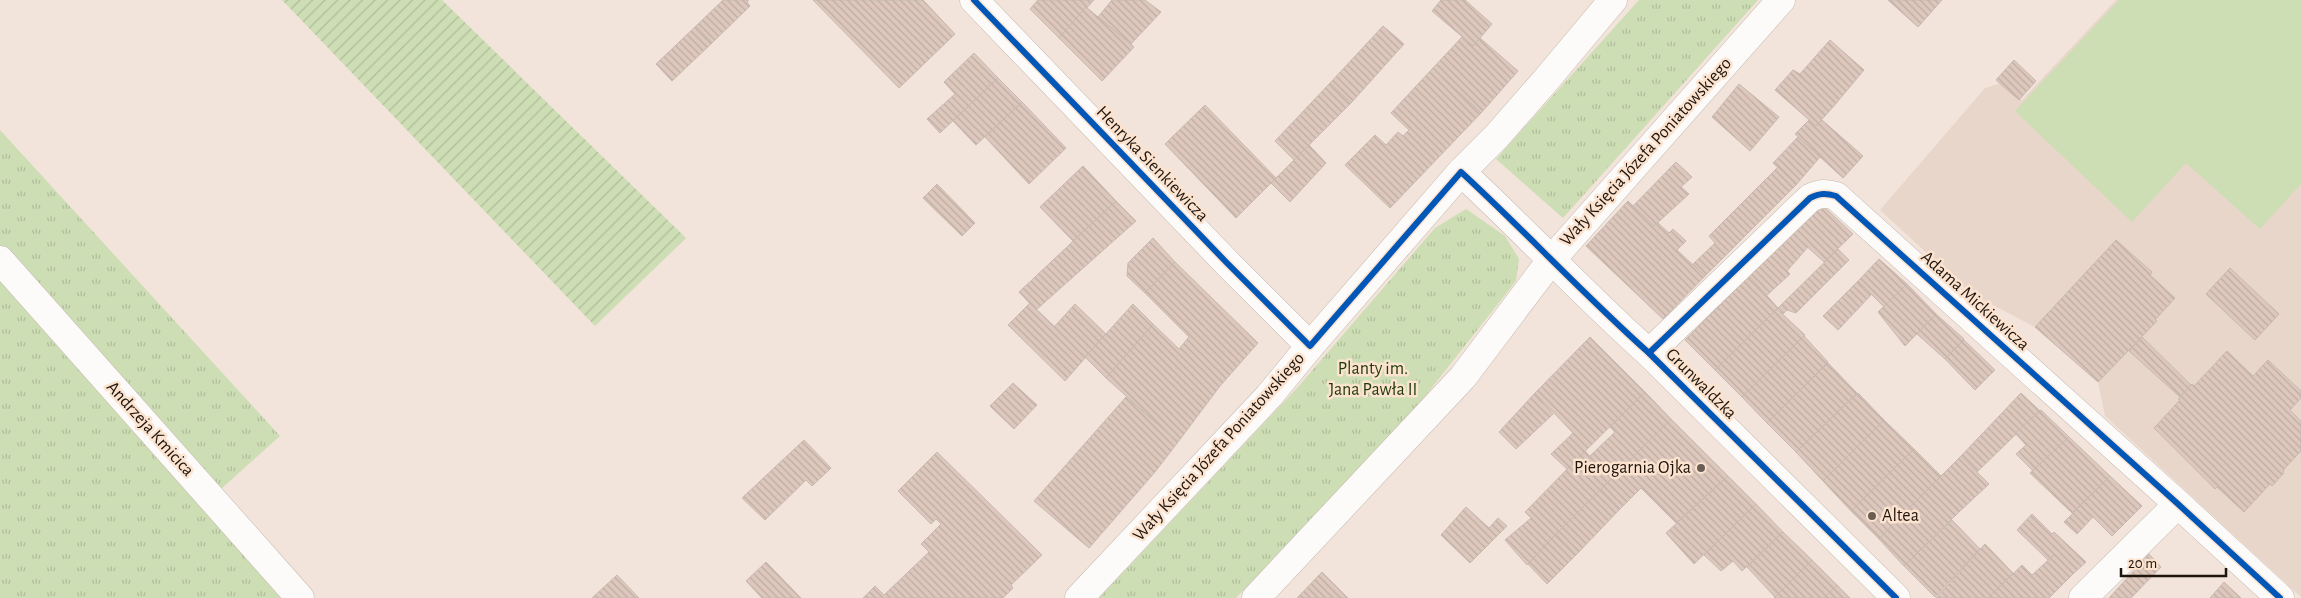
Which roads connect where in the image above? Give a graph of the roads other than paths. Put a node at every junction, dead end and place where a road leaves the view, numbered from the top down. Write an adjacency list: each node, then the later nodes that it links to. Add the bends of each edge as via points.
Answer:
1 (974, 0): 7 (street, Henryka Sienkiewicza)
2 (1613, 0): 4 (street, Wały Księcia Józefa Poniatowskiego, via 1503,129)
3 (1781, 0): 5 (street, Wały Księcia Józefa Poniatowskiego)
4 (1461, 172): 5 (street, Grunwaldzka); 7 (street, Wały Księcia Józefa Poniatowskiego)
5 (1552, 259): 8 (street, Grunwaldzka); 12 (street, Wały Księcia Józefa Poniatowskiego, via 1463,377)
6 (0, 260): 10 (street, Andrzeja Kmicica)
7 (1310, 346): 11 (street, Wały Księcia Józefa Poniatowskiego, via 1269,396)
8 (1648, 353): 9 (street, Adama Mickiewicza, via 1810,198 1827,193 1836,196); 13 (street, Grunwaldzka)
9 (2178, 504): 14 (street); 15 (street, Adama Mickiewicza)
10 (300, 598)
11 (1079, 598)
12 (1256, 598)
13 (1896, 598)
14 (2082, 598)
15 (2280, 598)

